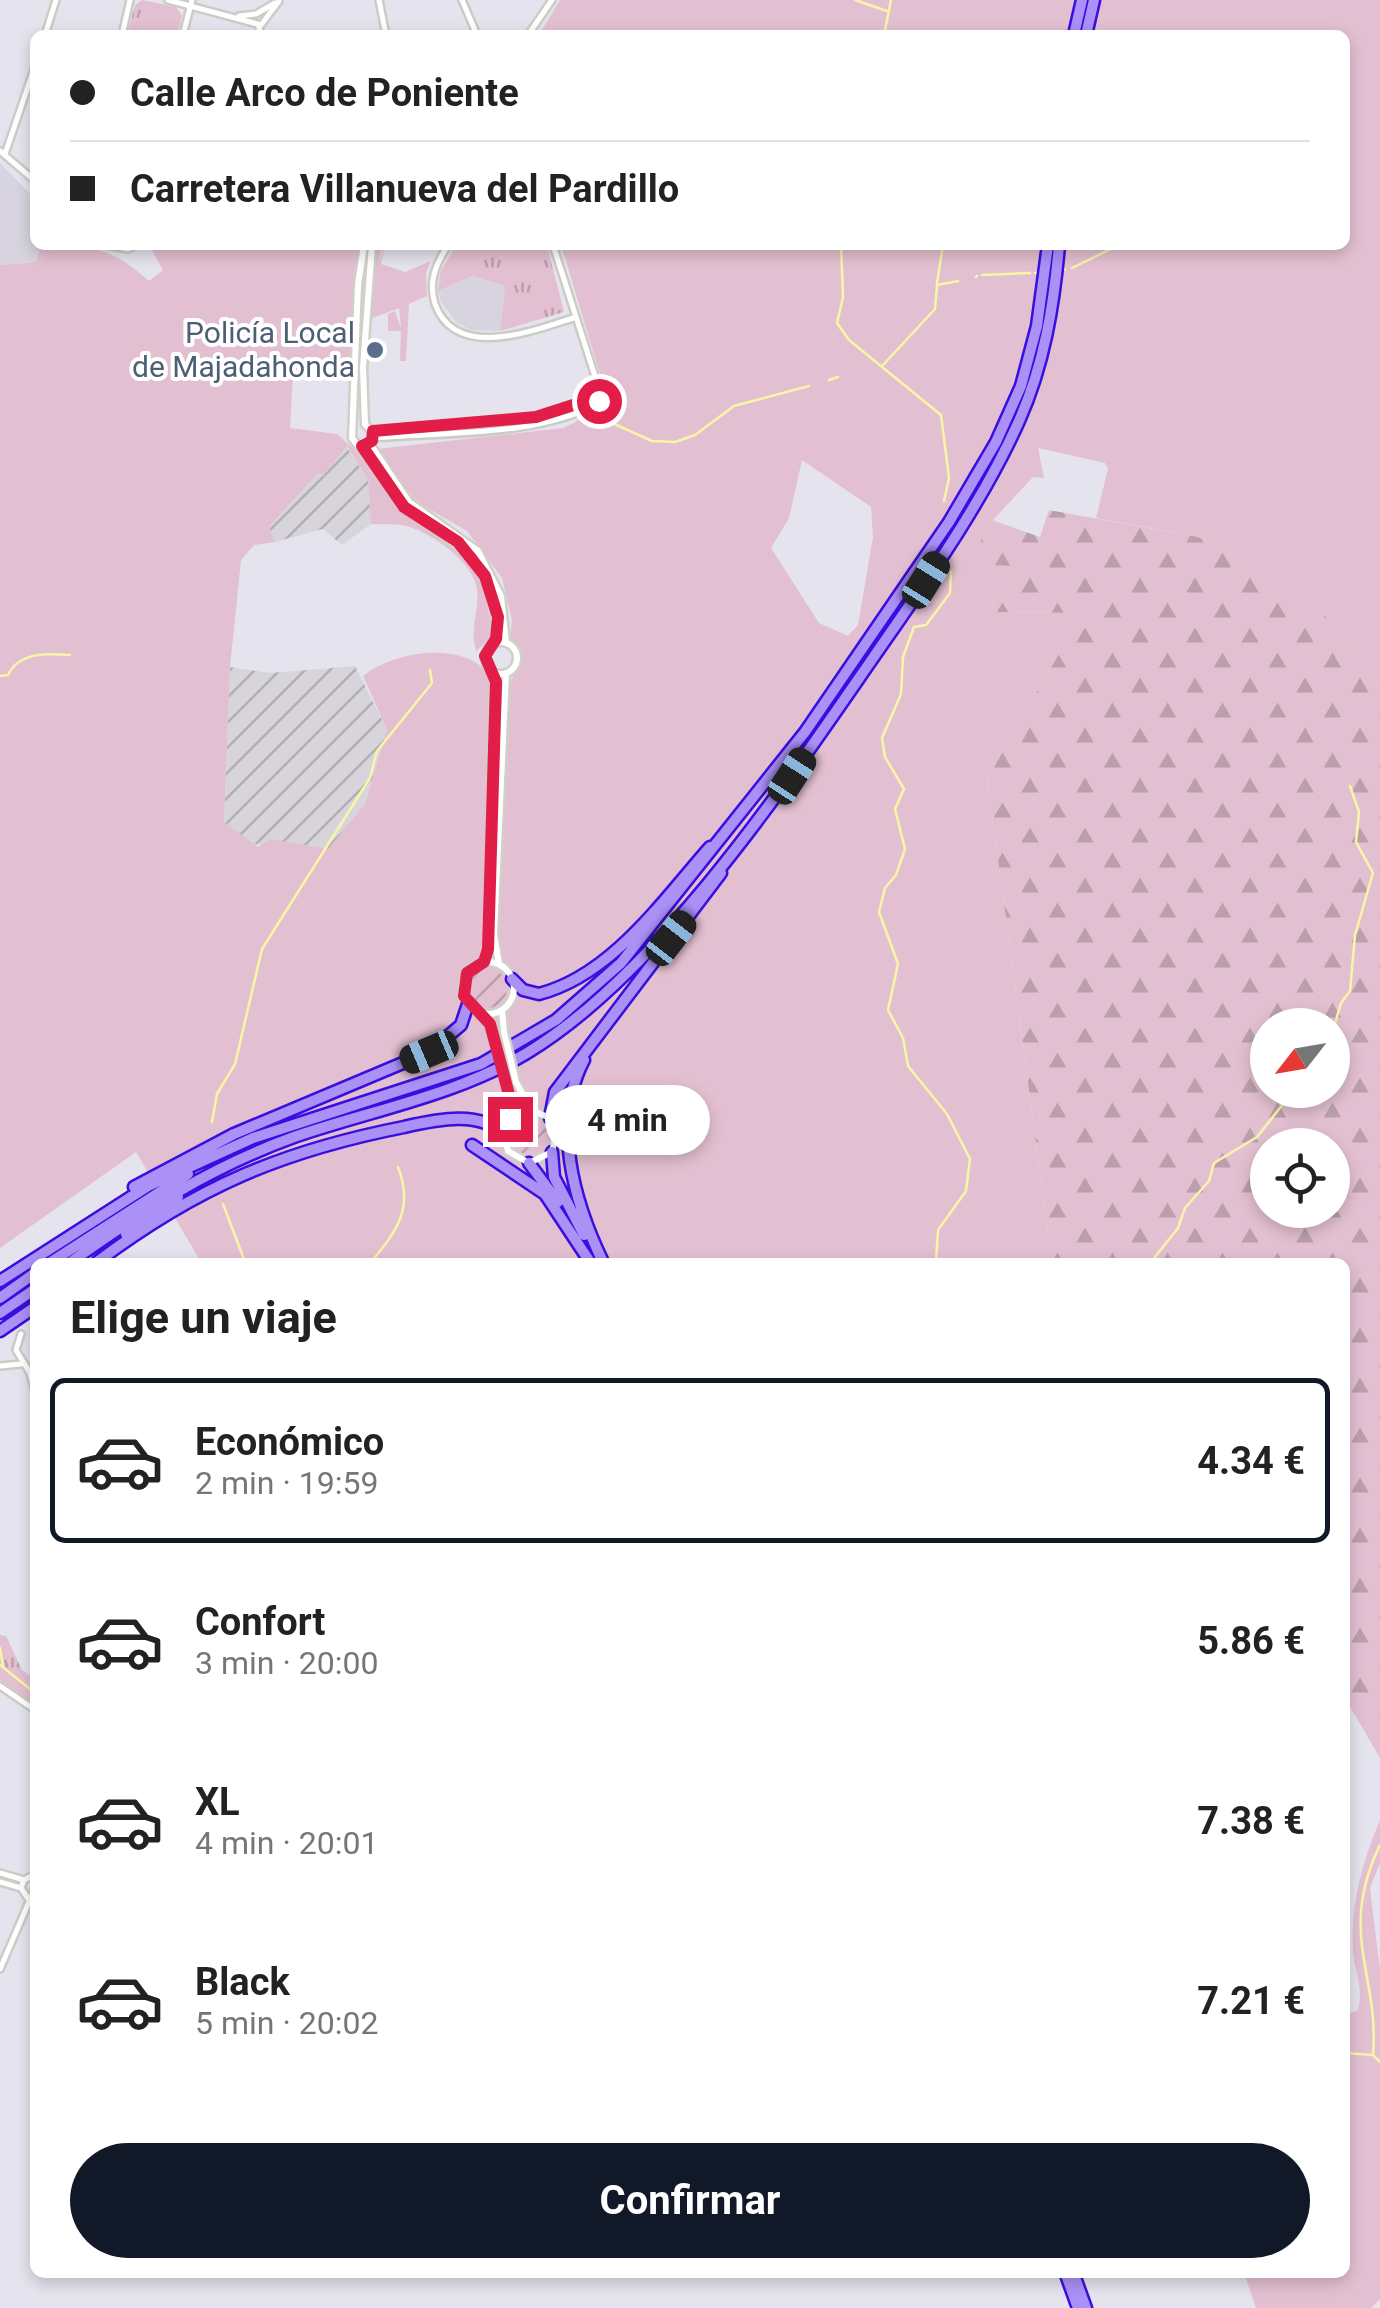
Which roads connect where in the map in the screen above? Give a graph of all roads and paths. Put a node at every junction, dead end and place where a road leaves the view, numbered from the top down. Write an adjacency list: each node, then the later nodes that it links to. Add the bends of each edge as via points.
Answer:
1 (56, 0): 15 (street)
2 (130, 0): 16 (street)
3 (168, 0): 10 (street)
4 (280, 0): 11 (street); 13 (street)
5 (379, 0): 20 (street)
6 (462, 0): 21 (street)
7 (552, 0): 22 (street)
8 (1082, 0): 23 (highway)
9 (1094, 0): 24 (highway)
10 (191, 3): 12 (street); 17 (street)
11 (258, 12): 12 (street); 13 (street); 14 (street)
12 (236, 16): 14 (street)
13 (267, 20): 14 (street); 19 (street)
14 (257, 23): 18 (street)
15 (47, 30)
16 (123, 30)
17 (184, 30)
18 (260, 30)
19 (264, 30)
20 (385, 30)
21 (477, 30)
22 (531, 30)
23 (1075, 30)
24 (1087, 30)
25 (30, 79): 26 (street)
26 (2, 153): 27 (street)
27 (30, 176)
28 (363, 250): 36 (street)
29 (372, 250): 35 (street)
30 (446, 250): 34 (street, via 432,280 439,312 459,331 485,338)
31 (554, 250): 34 (street)
32 (1047, 250): 43 (highway, via 1029,357 996,442 903,593)
33 (1058, 250): 42 (highway, via 1041,362 1006,448)
34 (576, 318): 37 (street, via 598,398 536,417)
35 (365, 424): 36 (street); 37 (street)
36 (355, 427): 37 (street, via 352,438)
37 (370, 440): 38 (street, via 404,507 472,557 494,597); 39 (street, via 409,502 478,552 501,596)
38 (495, 643): 39 (street); 40 (street, via 485,656)
39 (506, 643): 41 (street, via 517,658)
40 (494, 673): 41 (street); 44 (street)
41 (506, 673): 45 (street)
42 (811, 746): 50 (highway); 58 (highway, via 641,958 564,1029 444,1092)
43 (794, 747): 46 (highway, via 617,948 546,992 529,993); 54 (highway, via 622,964 556,1020 439,1081)
44 (484, 962): 45 (street); 47 (street, via 464,980)
45 (498, 964): 46 (street)
46 (512, 978): 48 (street, via 512,1000)
47 (468, 1004): 49 (street); 60 (highway, via 461,1025 429,1052 176,1162)
48 (502, 1010): 49 (street); 51 (street, bridge, via 516,1082)
49 (483, 1013): 53 (street, bridge, via 507,1086)
50 (598, 1032): 52 (highway, via 555,1092); 69 (highway, via 572,1084 567,1112 576,1191)
51 (531, 1110): 52 (street); 53 (street)
52 (550, 1118): 57 (street, via 556,1131)
53 (510, 1119): 55 (street)
54 (289, 1128): 60 (highway, via 148,1186); 62 (highway, via 151,1194)
55 (505, 1137): 59 (street, via 511,1154); 65 (highway, via 490,1124 446,1120 299,1150 196,1198)
56 (472, 1144): 66 (highway, via 545,1194)
57 (552, 1152): 59 (street); 68 (highway, via 558,1186)
58 (245, 1156): 63 (highway, via 156,1202); 64 (highway, via 160,1208)
59 (529, 1163): 67 (highway, via 548,1184)
60 (52, 1245): 61 (highway)
61 (33, 1258)
62 (57, 1258)
63 (77, 1258)
64 (99, 1258)
65 (100, 1258)
66 (587, 1258)
67 (588, 1258)
68 (598, 1258)
69 (599, 1258)
70 (30, 1260): 72 (highway)
71 (30, 1277): 74 (highway)
72 (0, 1280)
73 (30, 1292): 76 (highway)
74 (0, 1298)
75 (30, 1310): 77 (highway)
76 (0, 1313)
77 (0, 1331)
78 (20, 1334): 79 (street)
79 (20, 1364): 80 (street); 81 (street)
80 (0, 1366)
81 (30, 1373)
82 (0, 1686): 83 (street)
83 (30, 1707)
84 (0, 1873): 86 (street)
85 (30, 1877): 86 (street)
86 (24, 1880): 88 (street)
87 (0, 1882): 88 (street)
88 (21, 1888): 89 (street)
89 (30, 1901): 90 (street)
90 (0, 1969)
91 (1067, 2278): 93 (highway)
92 (1075, 2278): 94 (highway)
93 (1078, 2308)
94 (1086, 2308)

